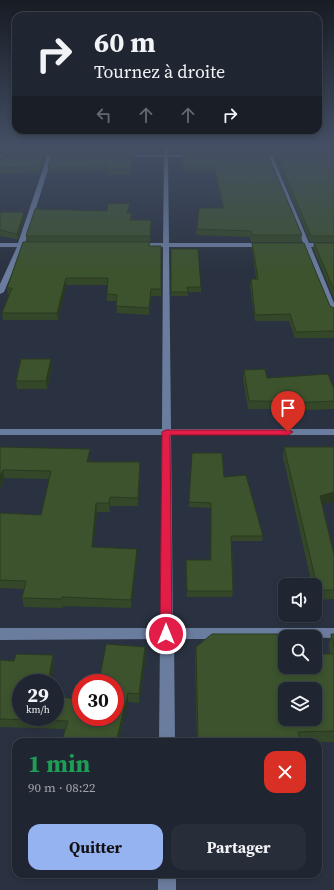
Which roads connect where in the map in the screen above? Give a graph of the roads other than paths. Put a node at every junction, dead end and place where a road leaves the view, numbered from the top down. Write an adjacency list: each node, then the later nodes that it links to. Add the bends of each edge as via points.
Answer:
1 (39, 190): 5 (street)
2 (166, 190): 8 (street)
3 (284, 190): 11 (street)
4 (0, 245): 5 (street)
5 (21, 245): 6 (street); 13 (street)
6 (44, 245)
7 (128, 245): 8 (street)
8 (166, 245): 9 (street); 16 (street)
9 (275, 245)
10 (283, 245): 11 (street)
11 (306, 245): 12 (street); 14 (street)
12 (334, 245)
13 (0, 292)
14 (334, 312)
15 (0, 432): 16 (street)
16 (166, 432): 17 (street); 20 (street)
17 (334, 432)
18 (334, 633): 20 (street)
19 (0, 634): 20 (street)
20 (166, 634): 21 (street)
21 (167, 738)
22 (167, 878): 23 (street)
23 (167, 890)

